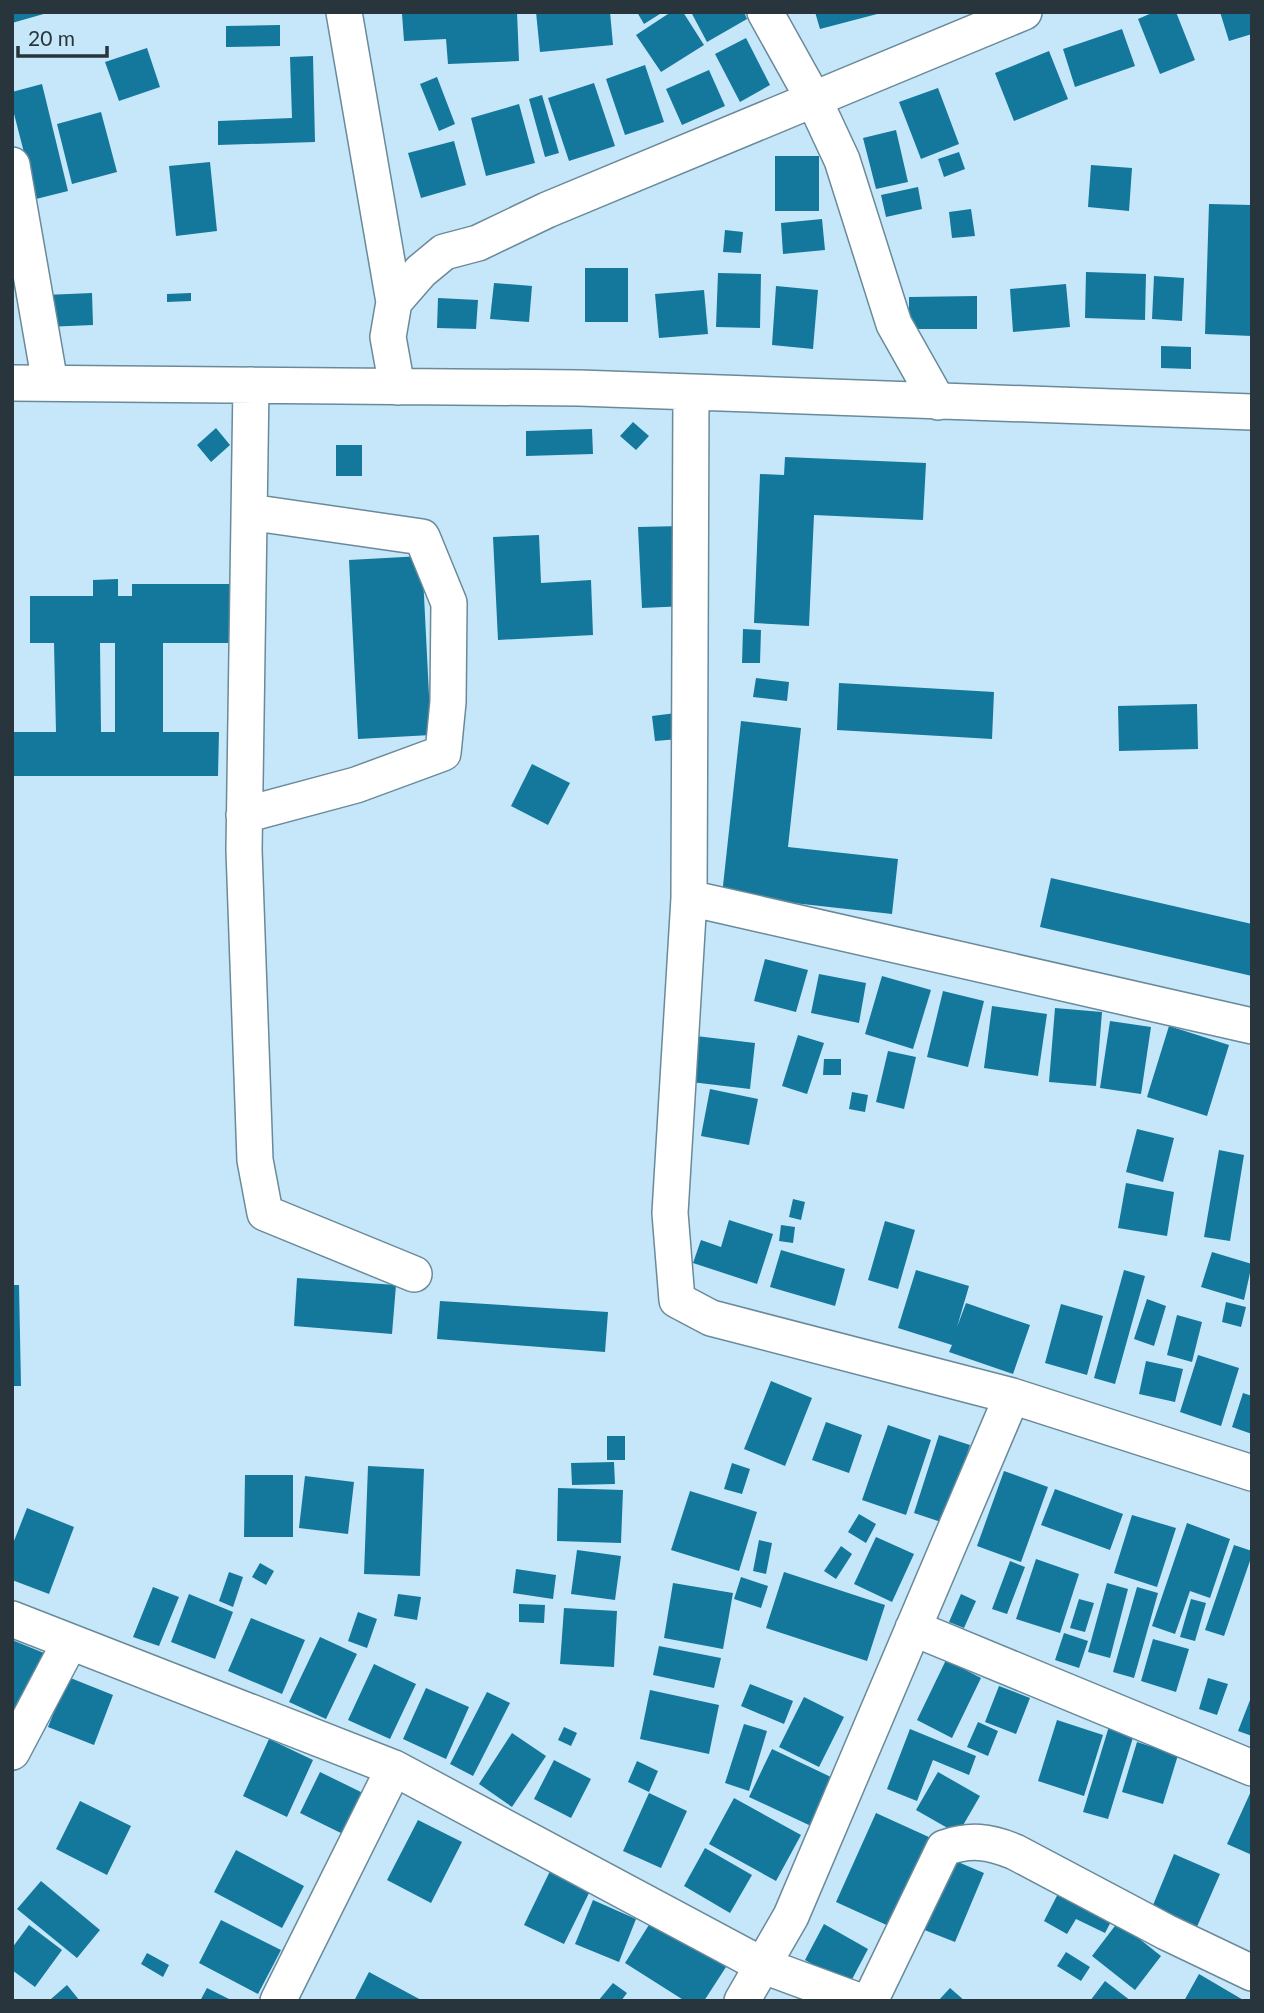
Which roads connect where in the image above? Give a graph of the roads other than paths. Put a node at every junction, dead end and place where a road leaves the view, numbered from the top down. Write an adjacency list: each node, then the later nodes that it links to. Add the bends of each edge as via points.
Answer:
1 (344, 12): 6 (street)
2 (765, 12): 4 (street)
3 (1024, 12): 4 (street)
4 (814, 100): 6 (street, via 478,243 444,252); 12 (street, via 842,160 894,324)
5 (12, 165): 8 (street)
6 (394, 302): 10 (street, via 388,337)
7 (12, 383): 8 (street)
8 (50, 383): 9 (street)
9 (251, 385): 10 (street); 14 (street)
10 (397, 387): 11 (street)
11 (691, 393): 12 (street); 16 (street)
12 (938, 402): 13 (street)
13 (1252, 412)
14 (249, 512): 15 (street); 15 (street, via 422,537 449,603 448,702 443,753 356,785)
15 (244, 815): 18 (street, via 255,1160 265,1213)
16 (689, 898): 17 (street); 19 (street, via 670,1213 677,1300 711,1318)
17 (1252, 1026)
18 (414, 1274)
19 (1012, 1395): 20 (street); 22 (street)
20 (1252, 1474)
21 (12, 1619): 23 (street)
22 (913, 1628): 26 (street); 27 (street, via 792,1916)
23 (70, 1642): 24 (street); 25 (street)
24 (12, 1752)
25 (394, 1768): 27 (street); 29 (street)
26 (1252, 1768)
27 (764, 1966): 30 (street); 31 (street)
28 (1252, 1973): 32 (street, via 992,1842 961,1842 944,1848)
29 (278, 2001)
30 (742, 2001)
31 (859, 2001)
32 (870, 2001)

